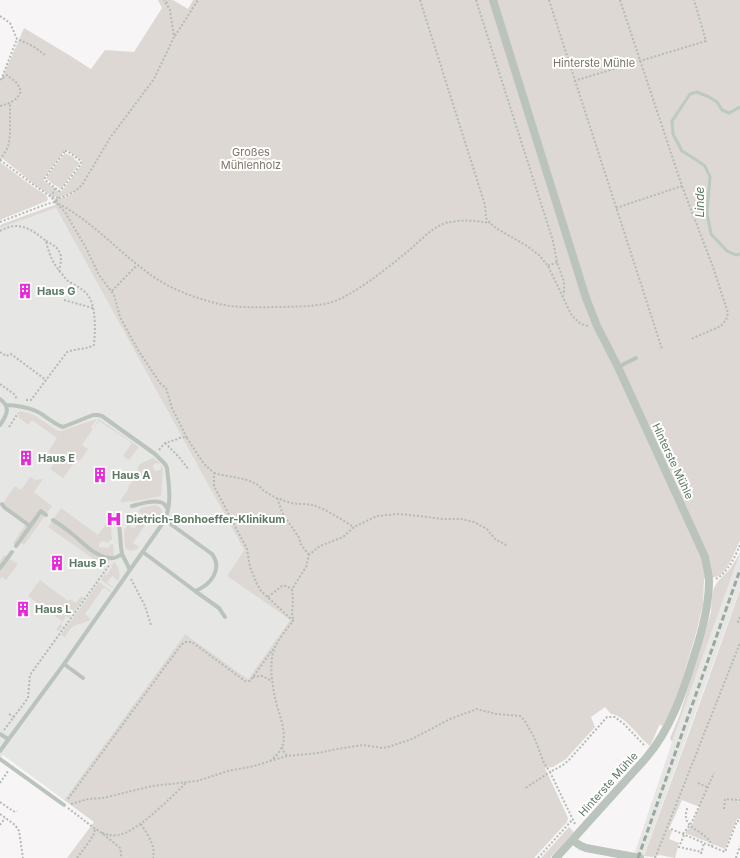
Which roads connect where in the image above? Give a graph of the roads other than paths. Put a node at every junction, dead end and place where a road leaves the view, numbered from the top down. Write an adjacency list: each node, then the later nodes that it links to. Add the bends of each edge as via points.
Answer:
1 (493, 0): 3 (street, Hinterste Mühle, via 586,298)
2 (636, 358): 3 (lane)
3 (618, 367): 30 (street, Hinterste Mühle, via 705,558 709,580 708,605 685,686 662,736 652,751)
4 (0, 399): 5 (lane)
5 (6, 405): 6 (lane, via 6,414); 9 (lane, via 37,411 63,427 93,415 102,416 165,464)
6 (0, 425)
7 (2, 504): 14 (lane)
8 (132, 506): 9 (lane, via 155,501 161,502)
9 (169, 510): 12 (lane)
10 (46, 515): 14 (lane, via 41,511)
11 (53, 520): 18 (lane, via 100,555 114,558)
12 (165, 520): 17 (lane); 21 (lane, via 212,554 215,559 216,573 208,584)
13 (119, 523): 18 (lane)
14 (30, 526): 15 (lane)
15 (16, 546)
16 (12, 552): 19 (lane)
17 (143, 552): 20 (lane); 21 (lane)
18 (122, 554): 20 (lane)
19 (0, 568)
20 (130, 570): 23 (lane)
21 (195, 591): 22 (lane, via 219,608)
22 (225, 617)
23 (64, 664): 24 (lane); 26 (lane)
24 (83, 678)
25 (1, 734): 26 (lane)
26 (8, 740): 27 (lane)
27 (0, 751)
28 (0, 759): 29 (lane)
29 (64, 805)
30 (572, 840): 31 (street, Hinterste Mühle); 32 (street, via 586,848)
31 (556, 858)
32 (640, 858)

